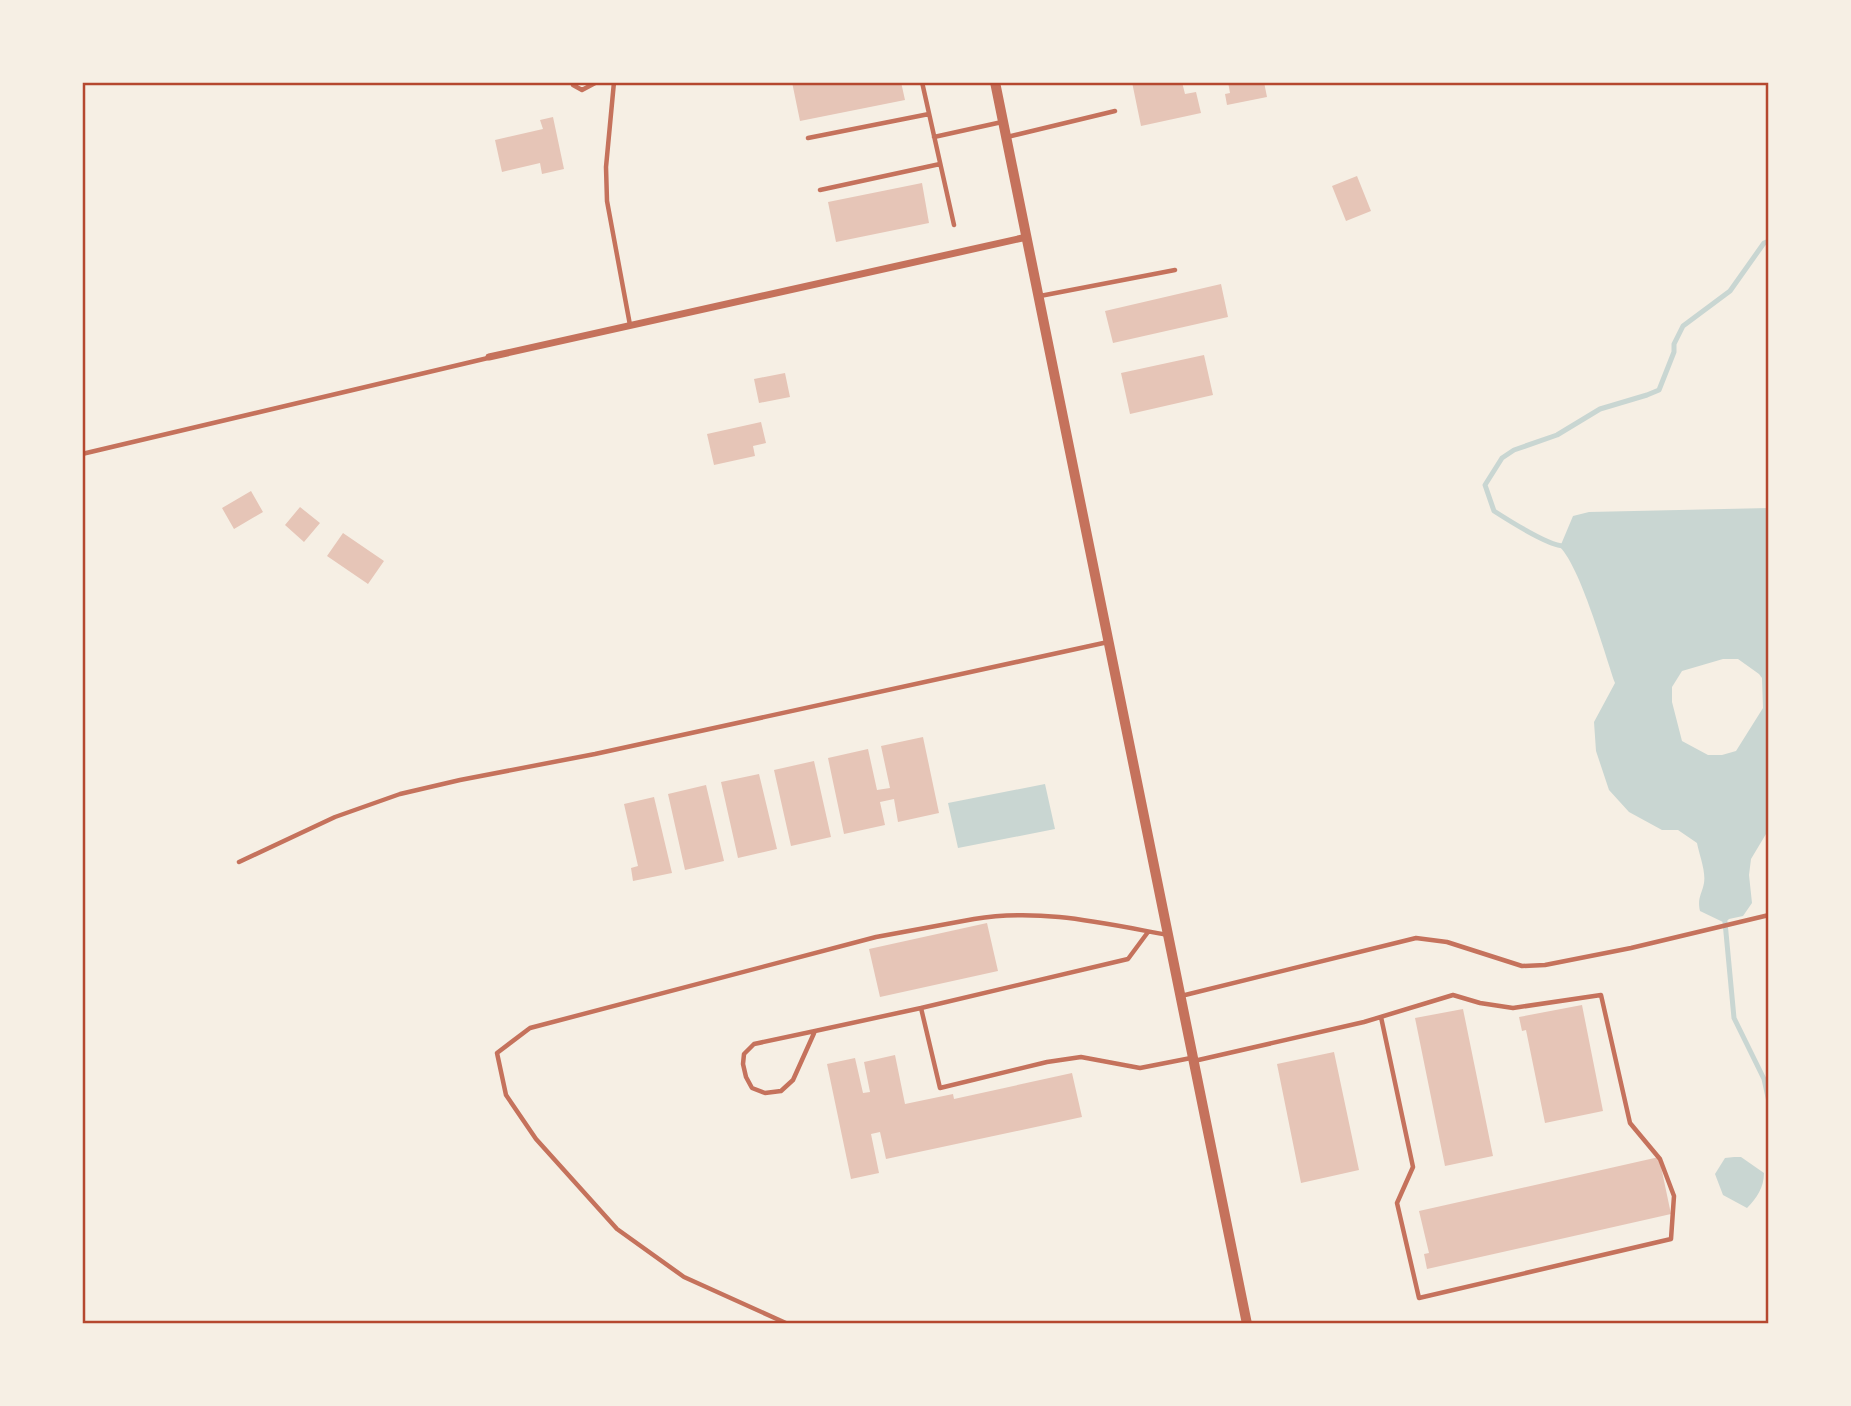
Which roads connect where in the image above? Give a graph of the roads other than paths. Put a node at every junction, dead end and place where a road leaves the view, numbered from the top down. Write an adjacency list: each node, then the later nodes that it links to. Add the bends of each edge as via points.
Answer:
1 (572, 82): 2 (lane, via 582,90)
2 (597, 82)
3 (614, 82): 18 (lane, via 607,201)
4 (922, 82): 7 (lane)
5 (995, 82): 8 (street)
6 (1115, 111): 10 (lane)
7 (929, 114): 9 (lane); 11 (lane)
8 (1003, 122): 9 (lane); 10 (street)
9 (934, 137): 12 (lane)
10 (1006, 137): 15 (street)
11 (808, 138)
12 (940, 164): 13 (lane); 14 (lane)
13 (820, 190)
14 (954, 225)
15 (1027, 237): 17 (street); 18 (street)
16 (1175, 270): 17 (lane)
17 (1039, 296): 21 (street)
18 (630, 326): 19 (street)
19 (489, 357): 20 (lane)
20 (82, 454)
21 (1109, 642): 22 (lane, via 400,794 335,817); 25 (street)
22 (239, 862)
23 (1769, 915): 26 (lane, via 1545,965 1522,966 1416,938)
24 (1148, 932): 25 (lane); 27 (lane, via 1128,959); 31 (lane, via 1065,916 990,917 901,933 530,1028 497,1053 506,1095 536,1139 617,1229 684,1277)
25 (1168, 935): 26 (street)
26 (1180, 996): 30 (street)
27 (920, 1008): 29 (lane); 30 (lane, via 940,1088 1082,1057 1140,1068)
28 (1381, 1017): 28 (lane, via 1453,995 1513,1008 1601,995 1630,1123 1660,1159 1674,1196 1671,1239 1419,1298 1397,1203 1413,1167); 30 (lane)
29 (816, 1031): 29 (lane, via 754,1044 744,1054 743,1064 752,1088 765,1093 781,1091 793,1080)
30 (1193, 1059): 32 (street)
31 (788, 1324)
32 (1247, 1324)

